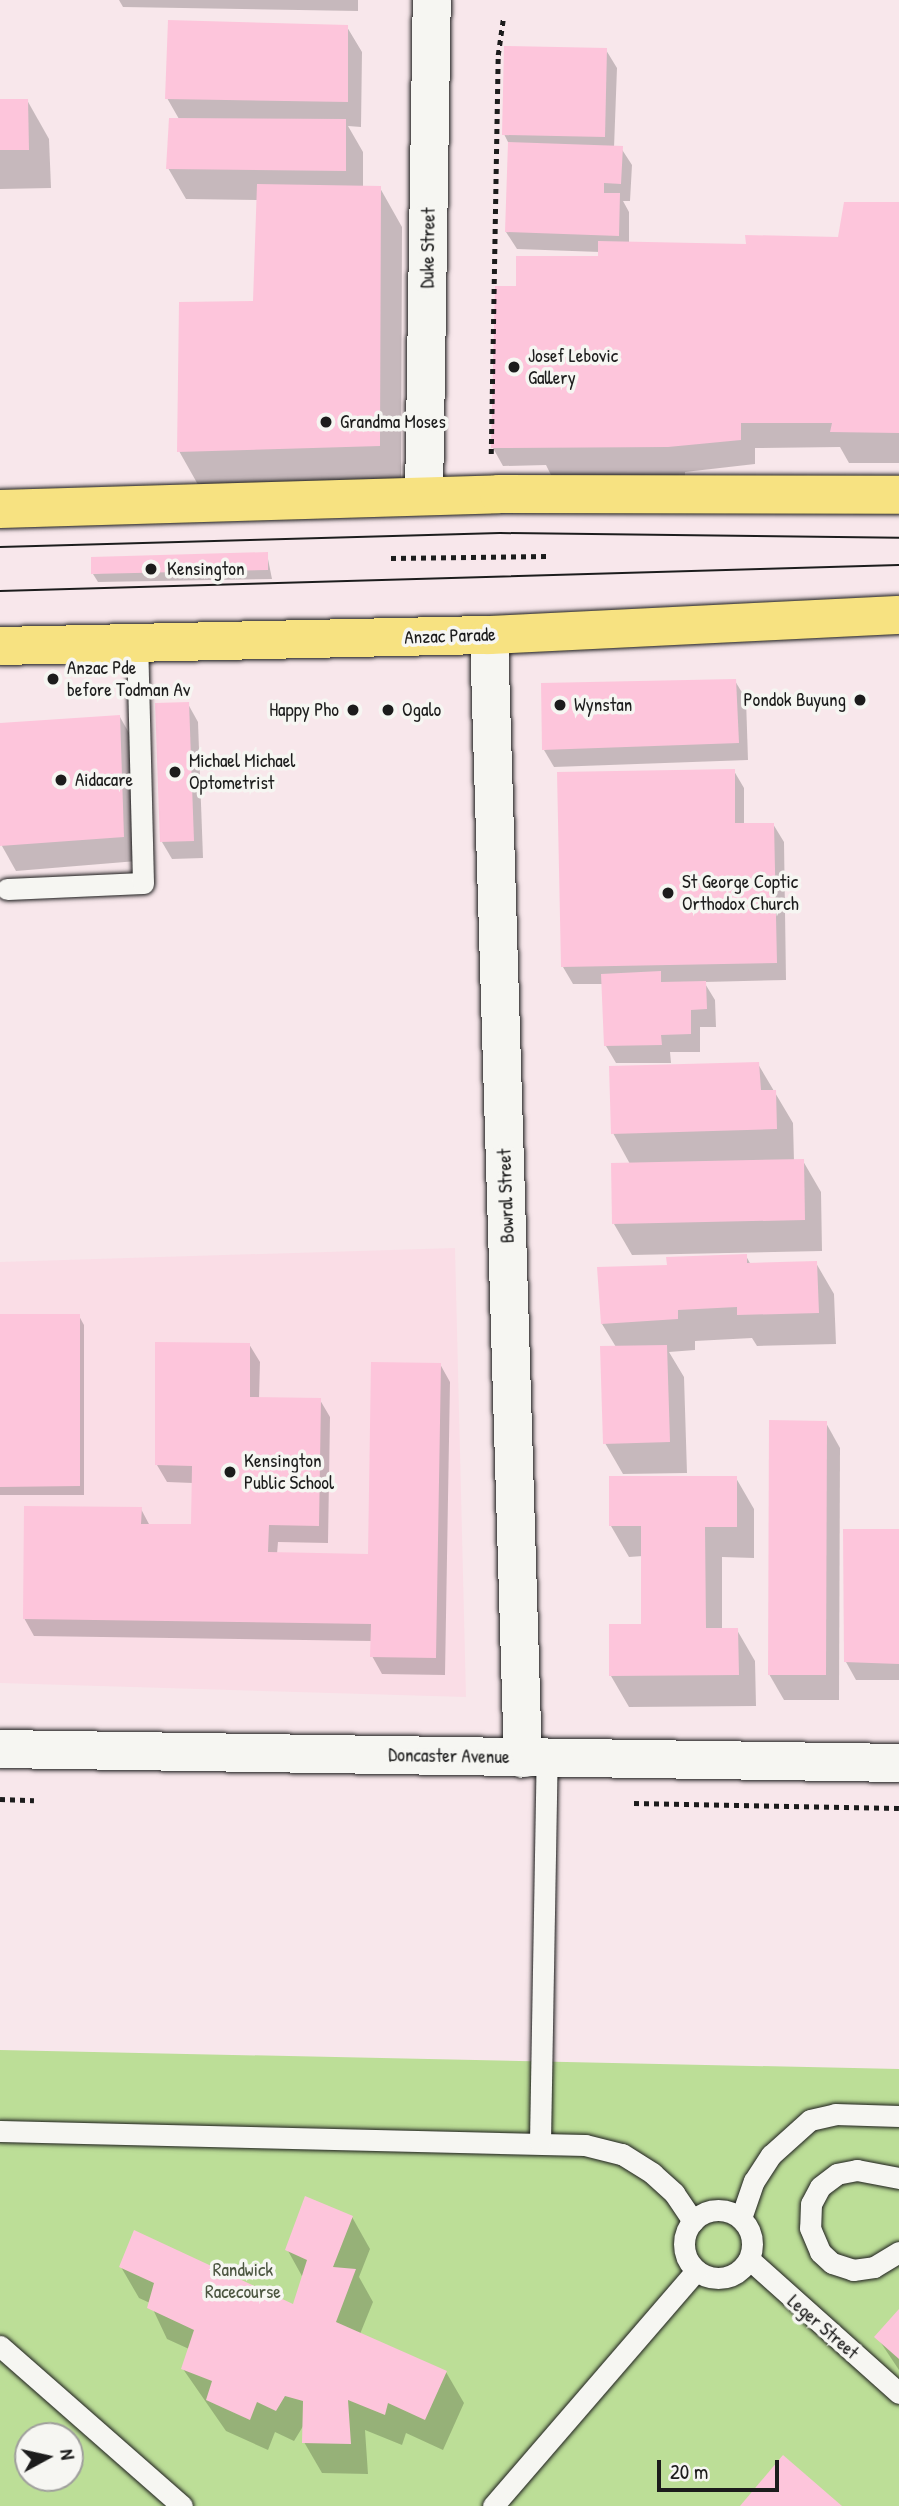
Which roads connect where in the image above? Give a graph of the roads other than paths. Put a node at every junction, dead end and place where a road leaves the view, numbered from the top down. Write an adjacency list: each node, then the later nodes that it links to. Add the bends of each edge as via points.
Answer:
1 (432, 0): 3 (street, Duke Street)
2 (899, 495): 3 (main road)
3 (424, 496): 4 (main road)
4 (0, 509)
5 (899, 615): 6 (main road, Anzac Parade)
6 (489, 635): 7 (main road, Anzac Parade); 11 (street, Bowral Street)
7 (137, 645): 8 (main road, Anzac Parade); 9 (lane, via 143,883)
8 (0, 646)
9 (7, 890)
10 (0, 1749): 11 (street, Doncaster Avenue)
11 (535, 1758): 12 (street, Doncaster Avenue); 15 (lane)
12 (899, 1763)
13 (899, 2116): 17 (lane, via 835,2114 810,2120 772,2155 754,2181)
14 (0, 2131): 15 (lane)
15 (540, 2143): 18 (lane, via 585,2145 622,2154 674,2193)
16 (899, 2178): 19 (lane, via 857,2170 837,2174 820,2187 811,2204 810,2228 820,2252 832,2263 853,2270 874,2267)
17 (741, 2218): 18 (lane, via 721,2210); 20 (lane, via 752,2237)
18 (693, 2221): 21 (lane, via 684,2241)
19 (899, 2252)
20 (749, 2259): 21 (lane, via 725,2278); 23 (lane, Leger Street)
21 (696, 2270): 25 (lane)
22 (0, 2346): 24 (lane)
23 (899, 2393)
24 (182, 2506)
25 (493, 2506)

